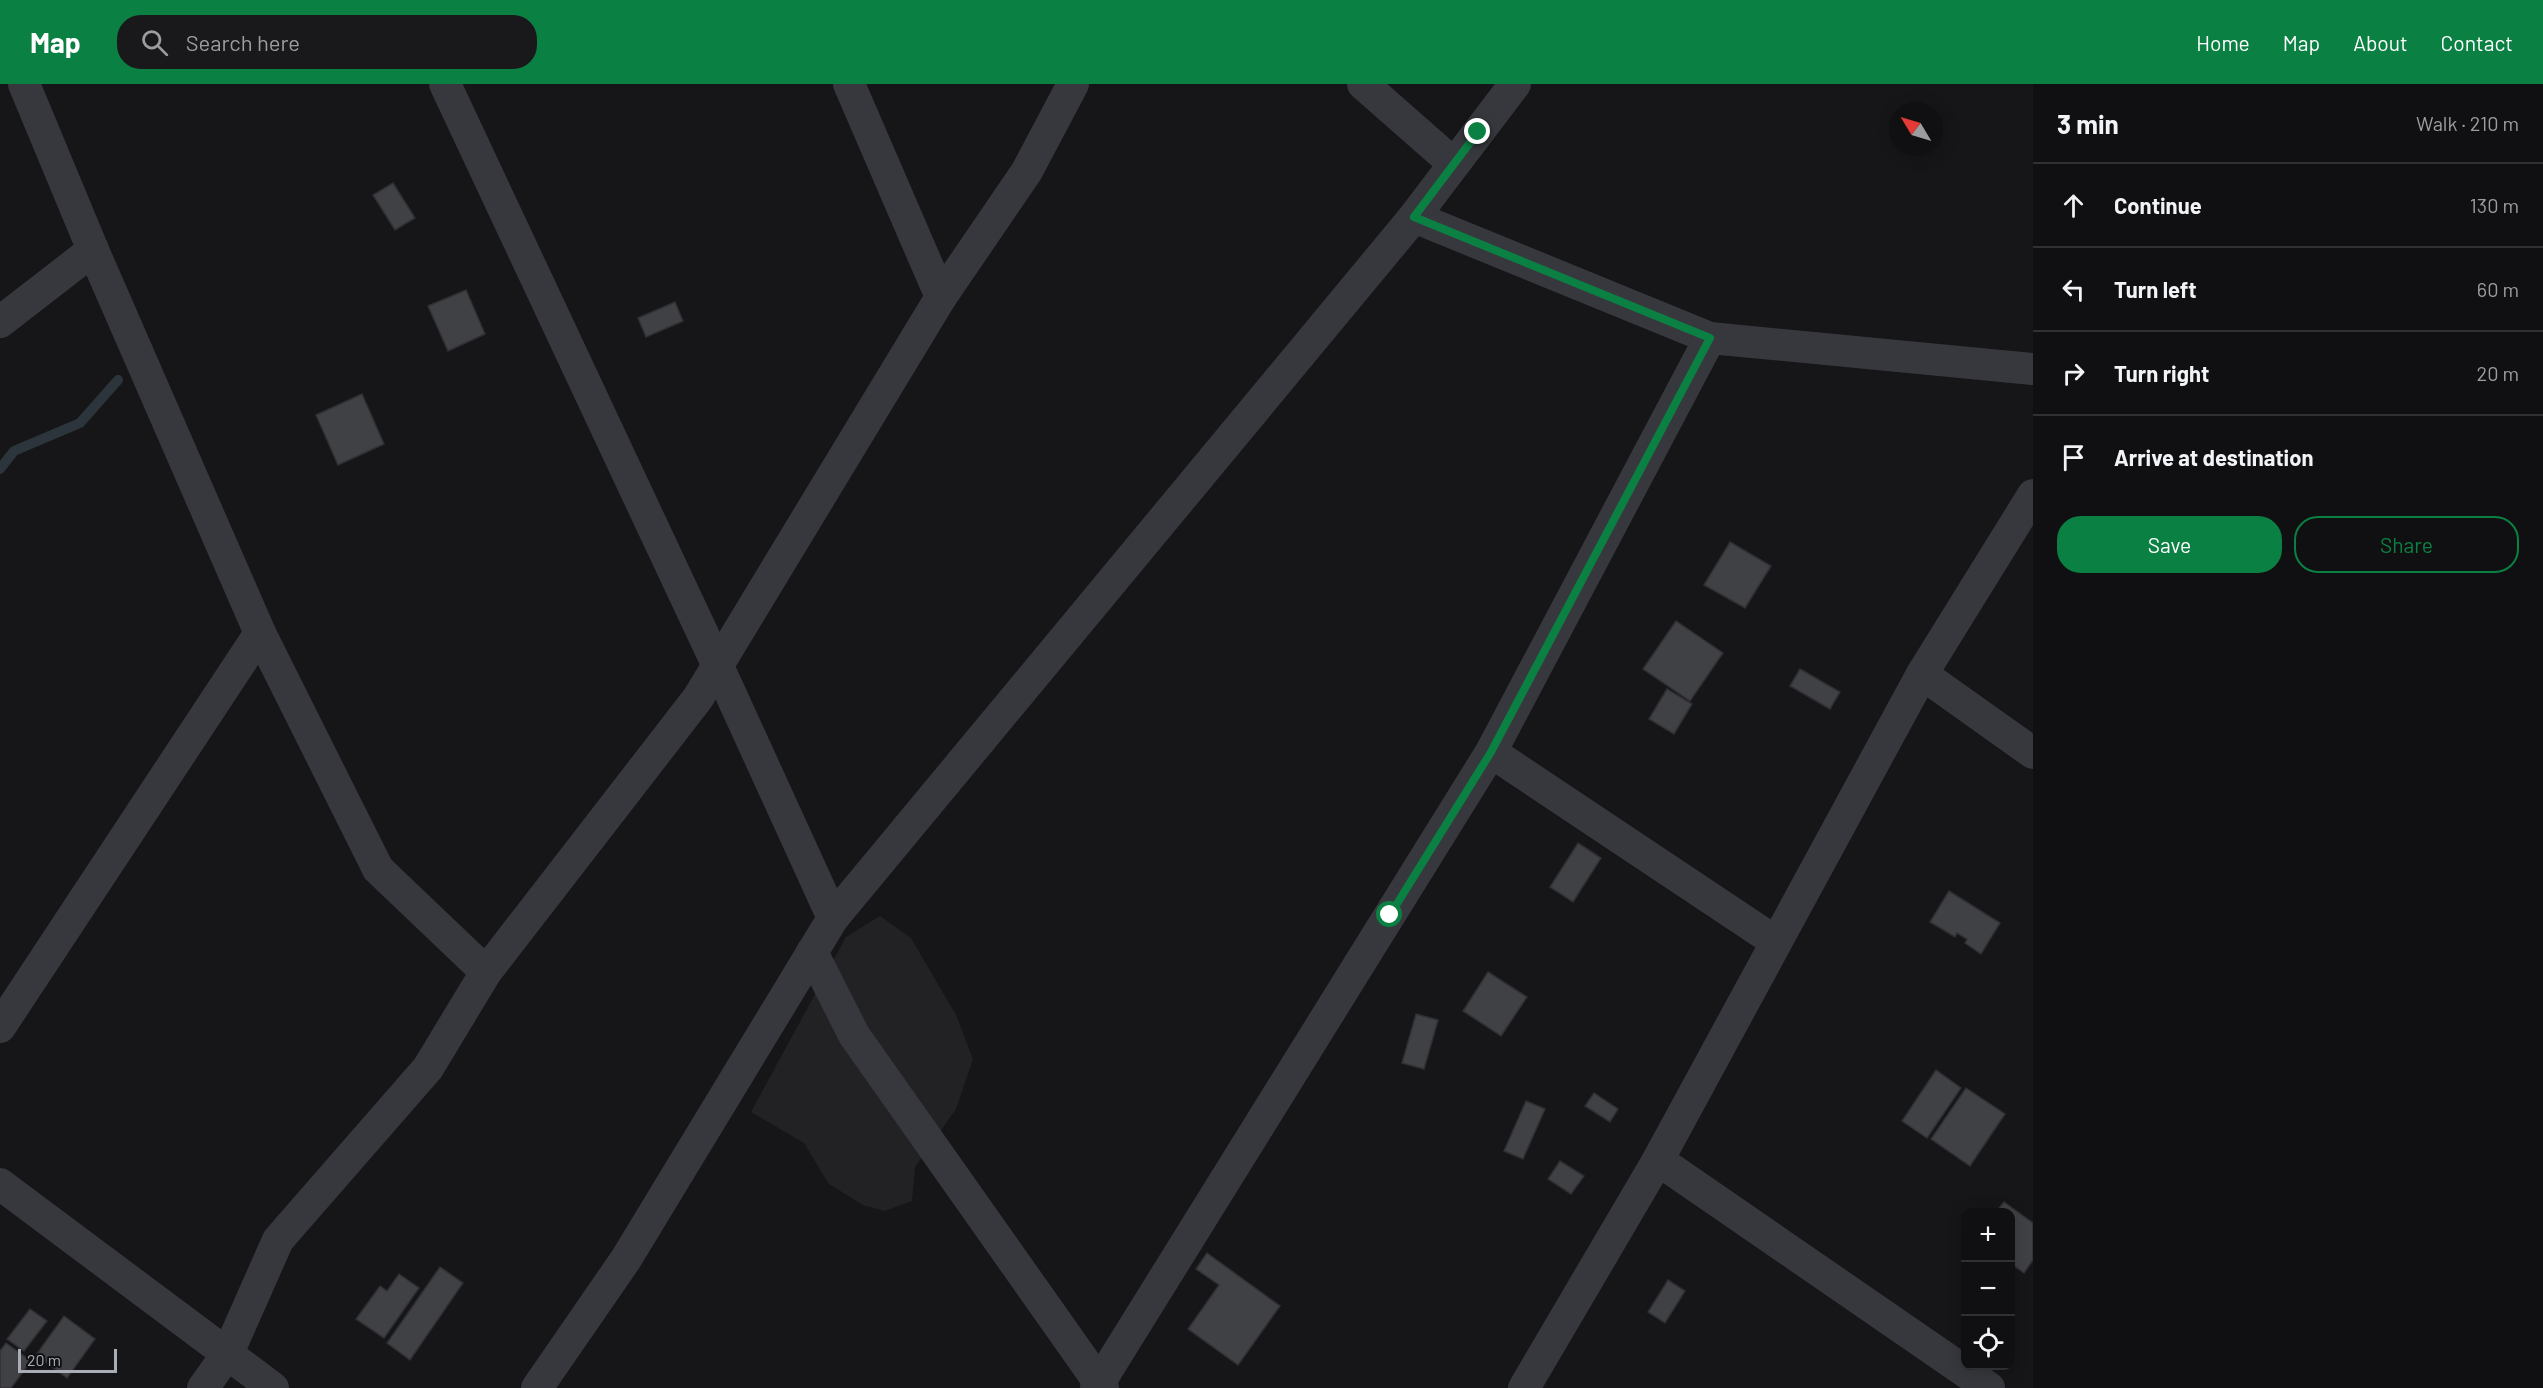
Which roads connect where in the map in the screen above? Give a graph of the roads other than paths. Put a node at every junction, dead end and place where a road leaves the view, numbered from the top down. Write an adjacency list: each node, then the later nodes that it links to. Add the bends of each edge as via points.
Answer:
1 (24, 84): 9 (street)
2 (445, 84): 16 (street)
3 (849, 84): 10 (street)
4 (1073, 84): 10 (street, via 1027,171)
5 (1364, 84): 7 (street)
6 (1515, 84): 7 (street)
7 (1454, 164): 8 (street)
8 (1414, 217): 12 (street); 20 (street)
9 (93, 250): 11 (street); 15 (street)
10 (941, 297): 16 (street)
11 (0, 322)
12 (1710, 338): 13 (street); 18 (street)
13 (2033, 369)
14 (2033, 495): 17 (street)
15 (260, 633): 23 (street, via 378,869); 24 (street)
16 (717, 664): 20 (street); 23 (street, via 698,698)
17 (1922, 674): 19 (street); 21 (street)
18 (1491, 752): 21 (street); 29 (street)
19 (2033, 753)
20 (832, 918): 22 (street)
21 (1776, 942): 25 (street)
22 (812, 952): 29 (street, via 854,1035); 32 (street, via 626,1259)
23 (486, 972): 27 (street, via 428,1068 278,1240)
24 (0, 1027)
25 (1658, 1160): 28 (street); 33 (street)
26 (0, 1184): 27 (street)
27 (228, 1353): 30 (street); 31 (street)
28 (1532, 1384)
29 (1100, 1386)
30 (203, 1388)
31 (273, 1388)
32 (537, 1388)
33 (1989, 1388)

